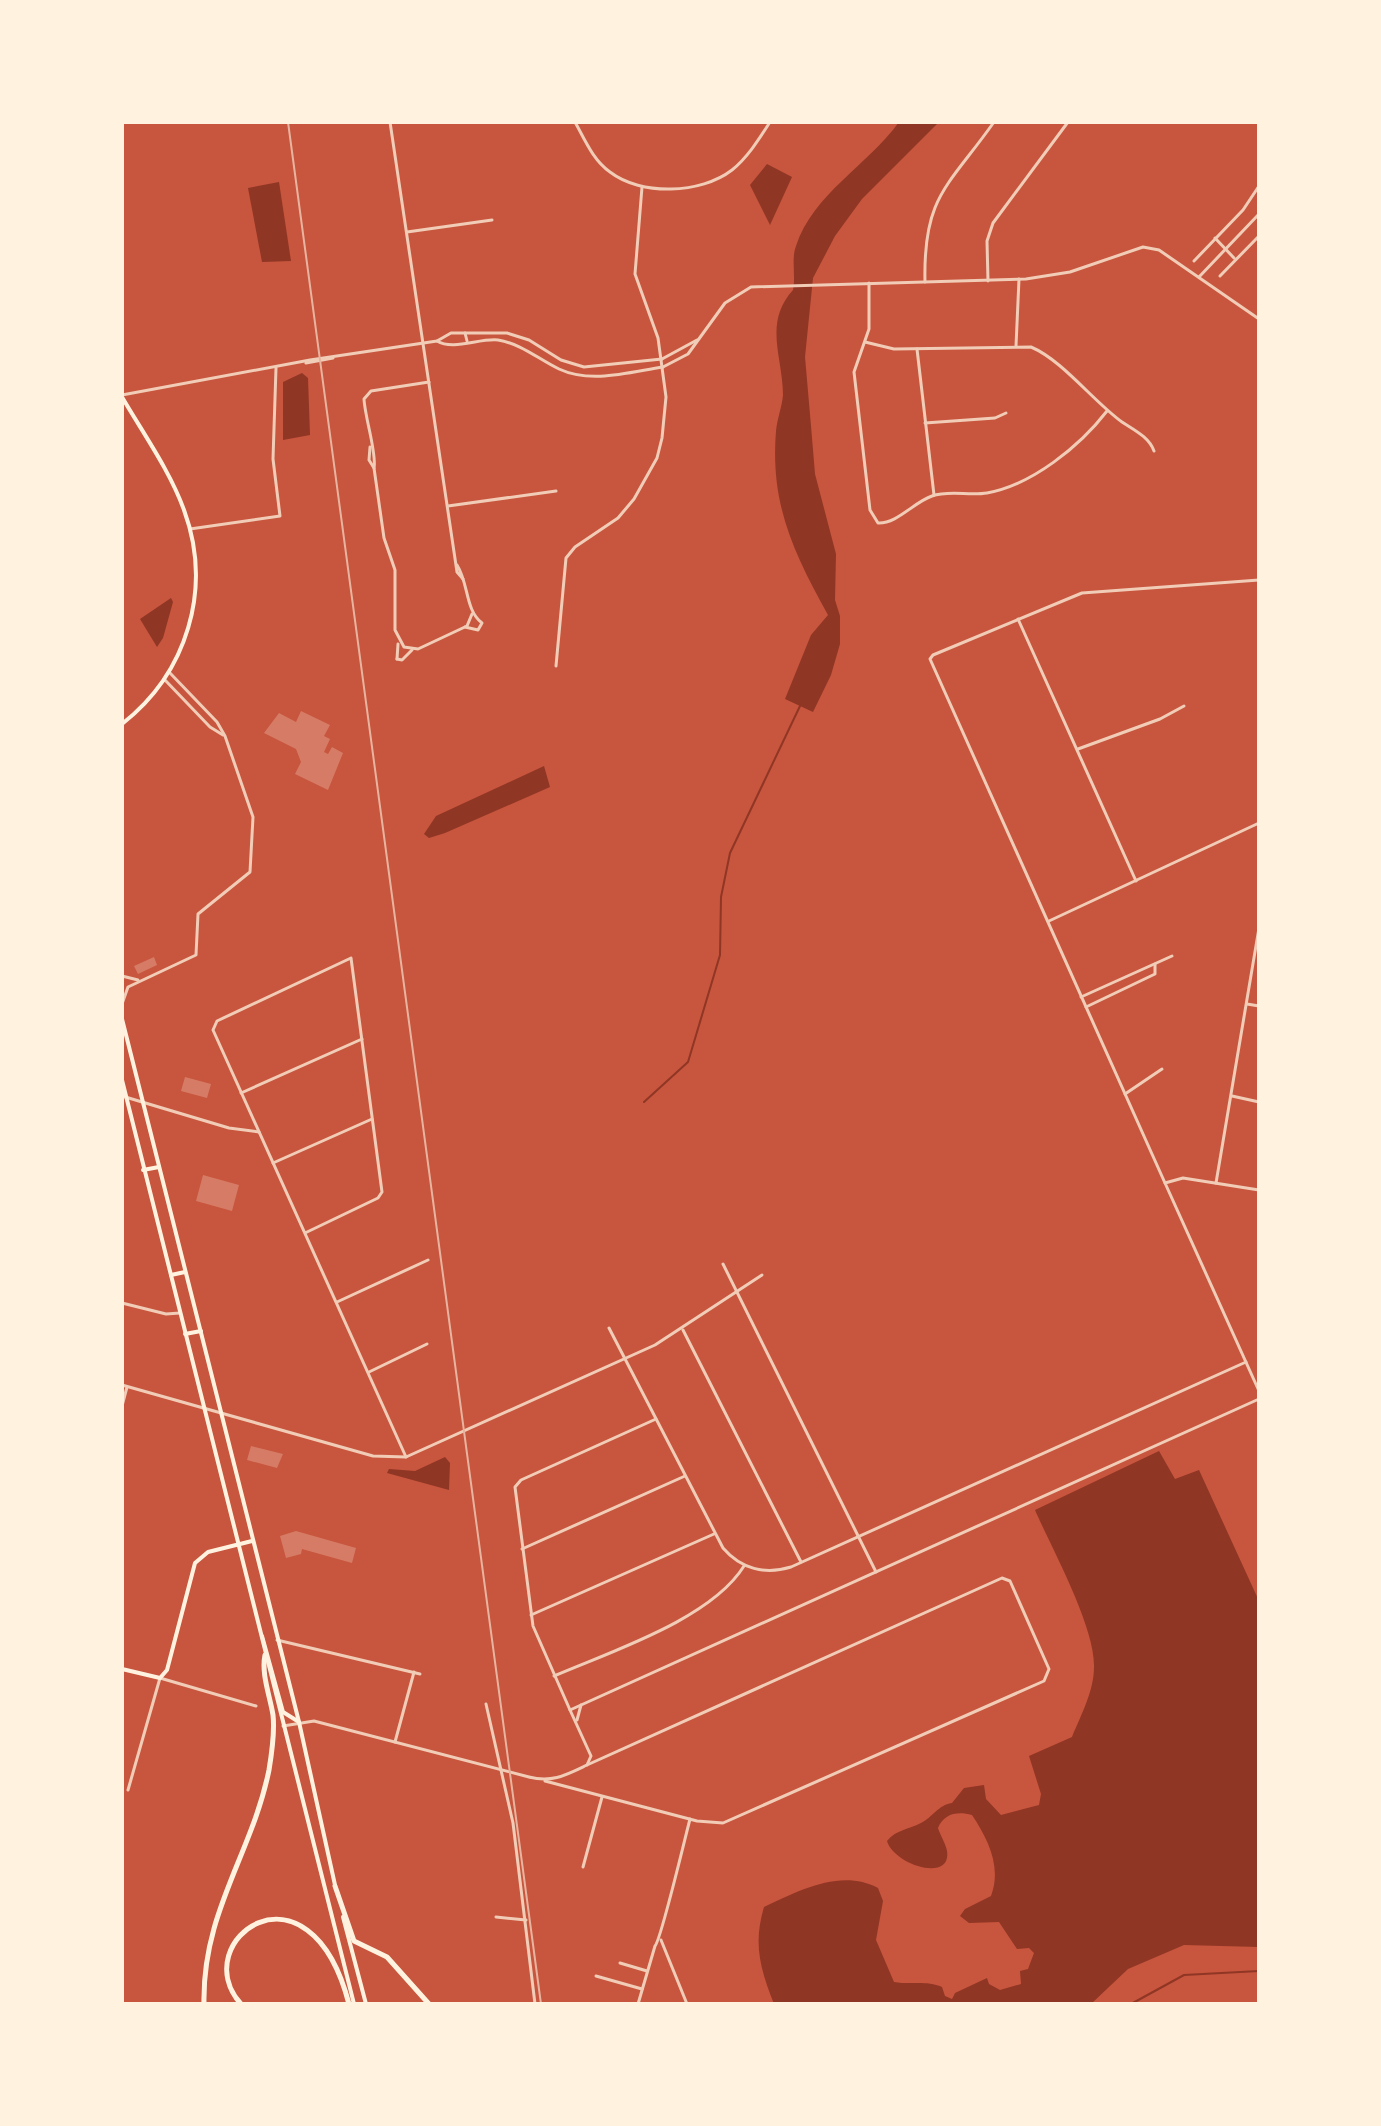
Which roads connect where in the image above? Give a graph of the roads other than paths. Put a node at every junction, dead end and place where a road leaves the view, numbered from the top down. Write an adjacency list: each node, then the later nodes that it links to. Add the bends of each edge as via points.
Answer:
1 (390, 122): 10 (street)
2 (575, 122): 7 (street, via 602,166)
3 (770, 122): 7 (street, via 745,157 722,176 692,186)
4 (994, 122): 20 (street, via 935,203 926,233)
5 (1068, 122): 19 (street, via 993,223 987,241)
6 (1259, 186): 12 (street)
7 (642, 187): 31 (street, via 635,280 656,329)
8 (1259, 214): 13 (street)
9 (492, 220): 10 (street)
10 (407, 232): 28 (street)
11 (1259, 236): 14 (street)
12 (1214, 237): 13 (street); 15 (street)
13 (1224, 248): 14 (street); 17 (street)
14 (1234, 258): 16 (street)
15 (1194, 261)
16 (1220, 276)
17 (1199, 277): 18 (street, via 1148,246 1070,272); 22 (street)
18 (1019, 279): 19 (street); 29 (street)
19 (988, 281): 20 (street)
20 (925, 282): 21 (street)
21 (869, 283): 24 (street, via 756,286 740,291); 27 (street)
22 (1259, 319)
23 (465, 333): 25 (street); 26 (street); 31 (street, via 519,336 584,367)
24 (697, 340): 31 (street); 32 (street, via 688,354)
25 (437, 341): 26 (street, via 447,346); 28 (street)
26 (467, 341): 32 (street, via 511,343 559,369 585,376)
27 (865, 342): 30 (street); 41 (street, via 854,372 873,518 885,523)
28 (424, 343): 33 (street); 34 (street)
29 (1016, 346): 30 (street); 36 (street, via 1043,353)
30 (917, 349): 38 (street)
31 (662, 359): 32 (street)
32 (663, 367): 50 (street, via 662,438 644,485 618,518 575,547 562,564)
33 (276, 368): 35 (street); 43 (street, via 273,459 280,516)
34 (429, 382): 42 (street); 48 (street, via 368,393 364,402 384,538 395,570)
35 (122, 396): 43 (main road, via 177,493)
36 (1107, 411): 39 (street, via 1147,439); 41 (street, via 1070,449 1008,487)
37 (1006, 413): 38 (street)
38 (925, 423): 41 (street)
39 (1154, 451)
40 (556, 491): 42 (street)
41 (934, 495)
42 (448, 506): 45 (street, via 457,565)
43 (190, 529): 51 (main road, via 195,602)
44 (1259, 580): 46 (street, via 1084,593)
45 (472, 614): 47 (street); 47 (street, via 481,628)
46 (1018, 619): 56 (street); 59 (street, via 930,659)
47 (465, 627): 49 (street)
48 (398, 641): 49 (street); 49 (street, via 397,660)
49 (412, 650)
50 (556, 666)
51 (170, 673): 52 (main road); 55 (street)
52 (165, 680): 54 (main road); 55 (street)
53 (1184, 706): 56 (street)
54 (122, 724)
55 (225, 736): 64 (street, via 254,822 250,872 198,914 196,955)
56 (1078, 749): 58 (street)
57 (1259, 823): 58 (street)
58 (1136, 881): 59 (street)
59 (1049, 921): 65 (street)
60 (1259, 928): 67 (street)
61 (1172, 956): 62 (street)
62 (1155, 964): 65 (street); 69 (street, via 1155,974)
63 (122, 976): 64 (street)
64 (140, 980): 66 (street, via 125,991)
65 (1081, 997): 69 (street)
66 (122, 1004)
67 (1246, 1004): 68 (street); 77 (street)
68 (1259, 1006)
69 (1086, 1007): 75 (street)
70 (122, 1019): 79 (main road)
71 (362, 1039): 74 (street); 74 (street, via 351,958 214,1024); 80 (street)
72 (1162, 1069): 75 (street)
73 (122, 1080): 76 (main road)
74 (241, 1093): 81 (street)
75 (1125, 1094): 85 (street)
76 (124, 1096): 79 (street); 84 (main road)
77 (1230, 1096): 78 (street); 86 (street)
78 (1259, 1102)
79 (142, 1103): 81 (street); 83 (main road)
80 (373, 1119): 82 (street); 88 (street, via 381,1195)
81 (259, 1132): 82 (street)
82 (273, 1163): 88 (street)
83 (159, 1167): 84 (main road); 91 (main road)
84 (143, 1170): 92 (main road)
85 (1165, 1183): 86 (street, via 1178,1178); 104 (street)
86 (1216, 1183): 87 (street)
87 (1259, 1190)
88 (305, 1233): 95 (street)
89 (428, 1260): 95 (street)
90 (723, 1264): 94 (street)
91 (185, 1272): 92 (main road); 100 (main road)
92 (171, 1275): 97 (main road)
93 (762, 1275): 94 (street)
94 (735, 1294): 99 (street); 116 (street)
95 (337, 1302): 105 (street)
96 (122, 1303): 97 (street)
97 (180, 1313): 101 (main road)
98 (609, 1328): 103 (street)
99 (683, 1330): 103 (street); 120 (street)
100 (201, 1331): 101 (main road); 111 (main road)
101 (185, 1334): 110 (main road)
102 (427, 1344): 105 (street)
103 (626, 1359): 112 (street); 113 (street)
104 (1246, 1362): 107 (street); 116 (street)
105 (369, 1372): 113 (street)
106 (124, 1386): 109 (street); 110 (street)
107 (1259, 1391)
108 (1259, 1399): 122 (street)
109 (122, 1406)
110 (203, 1410): 111 (street); 118 (main road)
111 (220, 1414): 113 (street, via 373,1456); 117 (main road)
112 (656, 1419): 114 (street); 119 (street, via 516,1483)
113 (406, 1457)
114 (685, 1476): 115 (street); 119 (street)
115 (714, 1534): 121 (street); 123 (street)
116 (859, 1537): 120 (street); 122 (street)
117 (252, 1541): 118 (main road); 124 (main road)
118 (237, 1545): 126 (main road); 131 (main road, via 208,1552 195,1563 167,1670)
119 (522, 1549): 123 (street)
120 (801, 1563): 121 (street, via 774,1571)
121 (744, 1566): 130 (street, via 729,1588 704,1608)
122 (876, 1572): 133 (street)
123 (531, 1615): 130 (street)
124 (277, 1640): 125 (main road); 128 (street)
125 (280, 1652): 126 (main road); 136 (main road)
126 (267, 1655): 136 (main road, via 283,1712); 138 (main road); 155 (highway, via 263,1664 273,1719 268,1773 211,1932)
127 (122, 1669): 131 (main road)
128 (414, 1672): 129 (street); 139 (street)
129 (420, 1674)
130 (554, 1676): 135 (street)
131 (160, 1678): 134 (street); 143 (street)
132 (486, 1704): 141 (street)
133 (581, 1705): 135 (street); 137 (street)
134 (256, 1706)
135 (570, 1710): 137 (street)
136 (299, 1722): 138 (street); 139 (street, via 314,1721); 147 (main road)
137 (577, 1723): 140 (street, via 590,1749)
138 (283, 1726): 157 (main road)
139 (394, 1742): 141 (street)
140 (587, 1765): 142 (street); 145 (street, via 1005,1578 1010,1581 1048,1677 730,1821 709,1824)
141 (502, 1771): 142 (street); 149 (street)
142 (545, 1781): 144 (street)
143 (128, 1790)
144 (602, 1796): 145 (street); 146 (street)
145 (690, 1819): 150 (street)
146 (583, 1867)
147 (335, 1886): 158 (main road); 159 (highway, via 354,1941 387,1957)
148 (496, 1917): 149 (street)
149 (526, 1920): 160 (street)
150 (661, 1940): 152 (street); 162 (street)
151 (620, 1963): 152 (street)
152 (647, 1971): 154 (street)
153 (596, 1976): 154 (street)
154 (642, 1989): 161 (street)
155 (204, 2004)
156 (241, 2004): 157 (highway, via 229,1983 229,1954 246,1930 273,1919 295,1923 324,1943)
157 (352, 2004)
158 (366, 2004)
159 (429, 2004)
160 (535, 2004)
161 (638, 2004)
162 (687, 2004)

